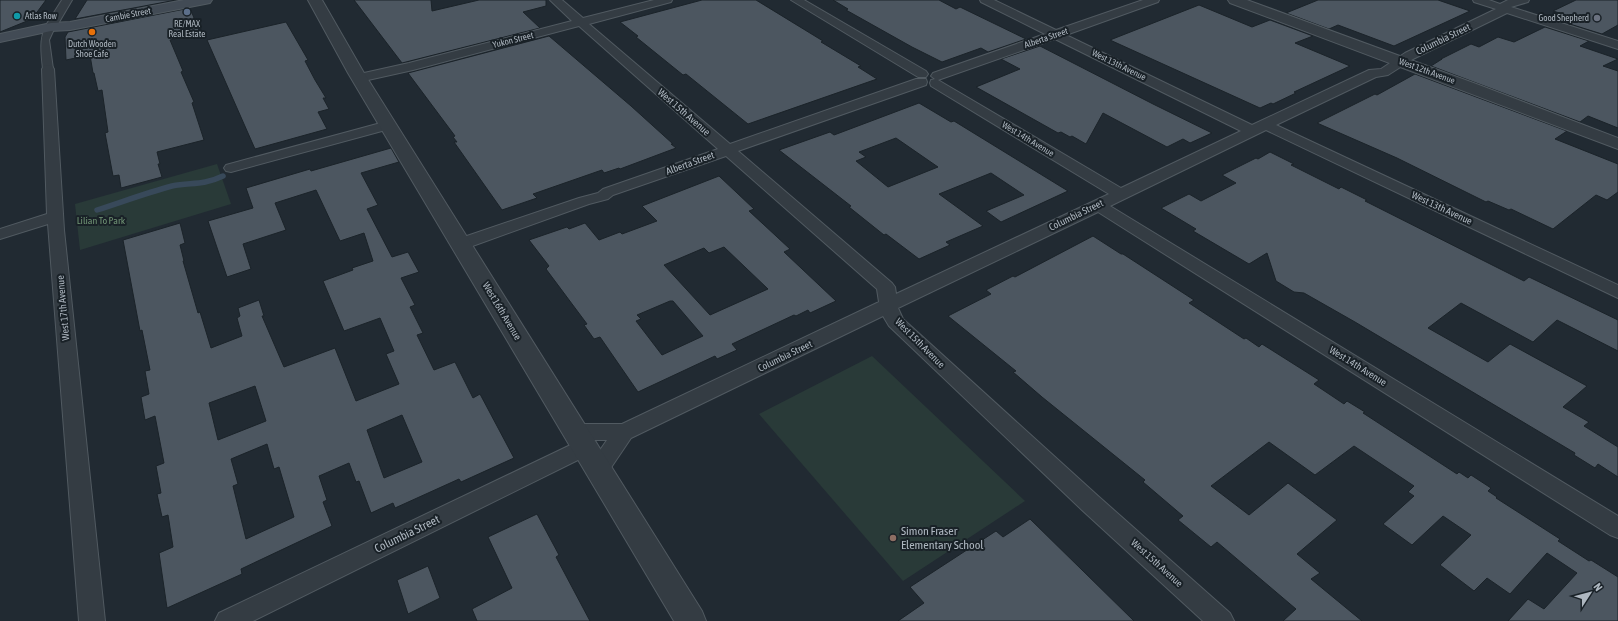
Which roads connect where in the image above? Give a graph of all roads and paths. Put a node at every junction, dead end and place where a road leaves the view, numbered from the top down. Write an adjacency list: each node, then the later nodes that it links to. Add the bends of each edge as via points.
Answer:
1 (67, 0): 15 (street, West 17th Avenue)
2 (161, 0): 15 (main road, Cambie Street, via 75,18)
3 (206, 0): 15 (main road, Cambie Street, via 70,26)
4 (315, 0): 21 (street, West 16th Avenue)
5 (555, 0): 14 (street, West 15th Avenue)
6 (667, 0): 14 (street, Yukon Street)
7 (796, 0): 22 (street)
8 (985, 0): 16 (street, West 13th Avenue)
9 (1154, 0): 16 (street, Alberta Street)
10 (1235, 0): 19 (street, West 12th Avenue)
11 (1478, 0): 13 (street)
12 (1524, 0): 13 (street, Columbia Street, via 1505,5)
13 (1506, 9): 18 (street); 19 (street, Columbia Street)
14 (581, 22): 21 (street, Yukon Street); 27 (street, West 15th Avenue)
15 (51, 27): 17 (main road, Cambie Street); 20 (street, West 17th Avenue, via 46,40)
16 (1056, 35): 23 (street, Alberta Street); 25 (street, West 13th Avenue)
17 (0, 38)
18 (1618, 45)
19 (1401, 62): 25 (street, Columbia Street); 26 (street, West 12th Avenue)
20 (48, 69): 31 (street, West 17th Avenue)
21 (359, 78): 24 (street, West 16th Avenue)
22 (921, 78): 23 (street, via 926,84); 27 (street, Alberta Street)
23 (937, 79): 29 (street, West 14th Avenue)
24 (388, 125): 28 (street); 33 (street, West 16th Avenue)
25 (1260, 128): 29 (street, Columbia Street); 34 (street, West 13th Avenue)
26 (1618, 144)
27 (727, 150): 33 (street, Alberta Street, via 592,200); 35 (street, West 15th Avenue, via 886,287)
28 (231, 168)
29 (1120, 194): 30 (street, Columbia Street)
30 (1098, 205): 35 (street, Columbia Street); 38 (street, West 14th Avenue)
31 (55, 217): 32 (street); 39 (street, West 17th Avenue)
32 (0, 234)
33 (461, 244): 37 (street, West 16th Avenue)
34 (1618, 292)
35 (888, 306): 36 (street, Columbia Street); 42 (street, West 15th Avenue, via 895,322)
36 (624, 432): 37 (street, Columbia Street); 37 (street, Columbia Street)
37 (586, 449): 40 (street, Columbia Street); 41 (street, West 16th Avenue)
38 (1618, 528)
39 (92, 621)
40 (228, 621)
41 (691, 621)
42 (1221, 621)

